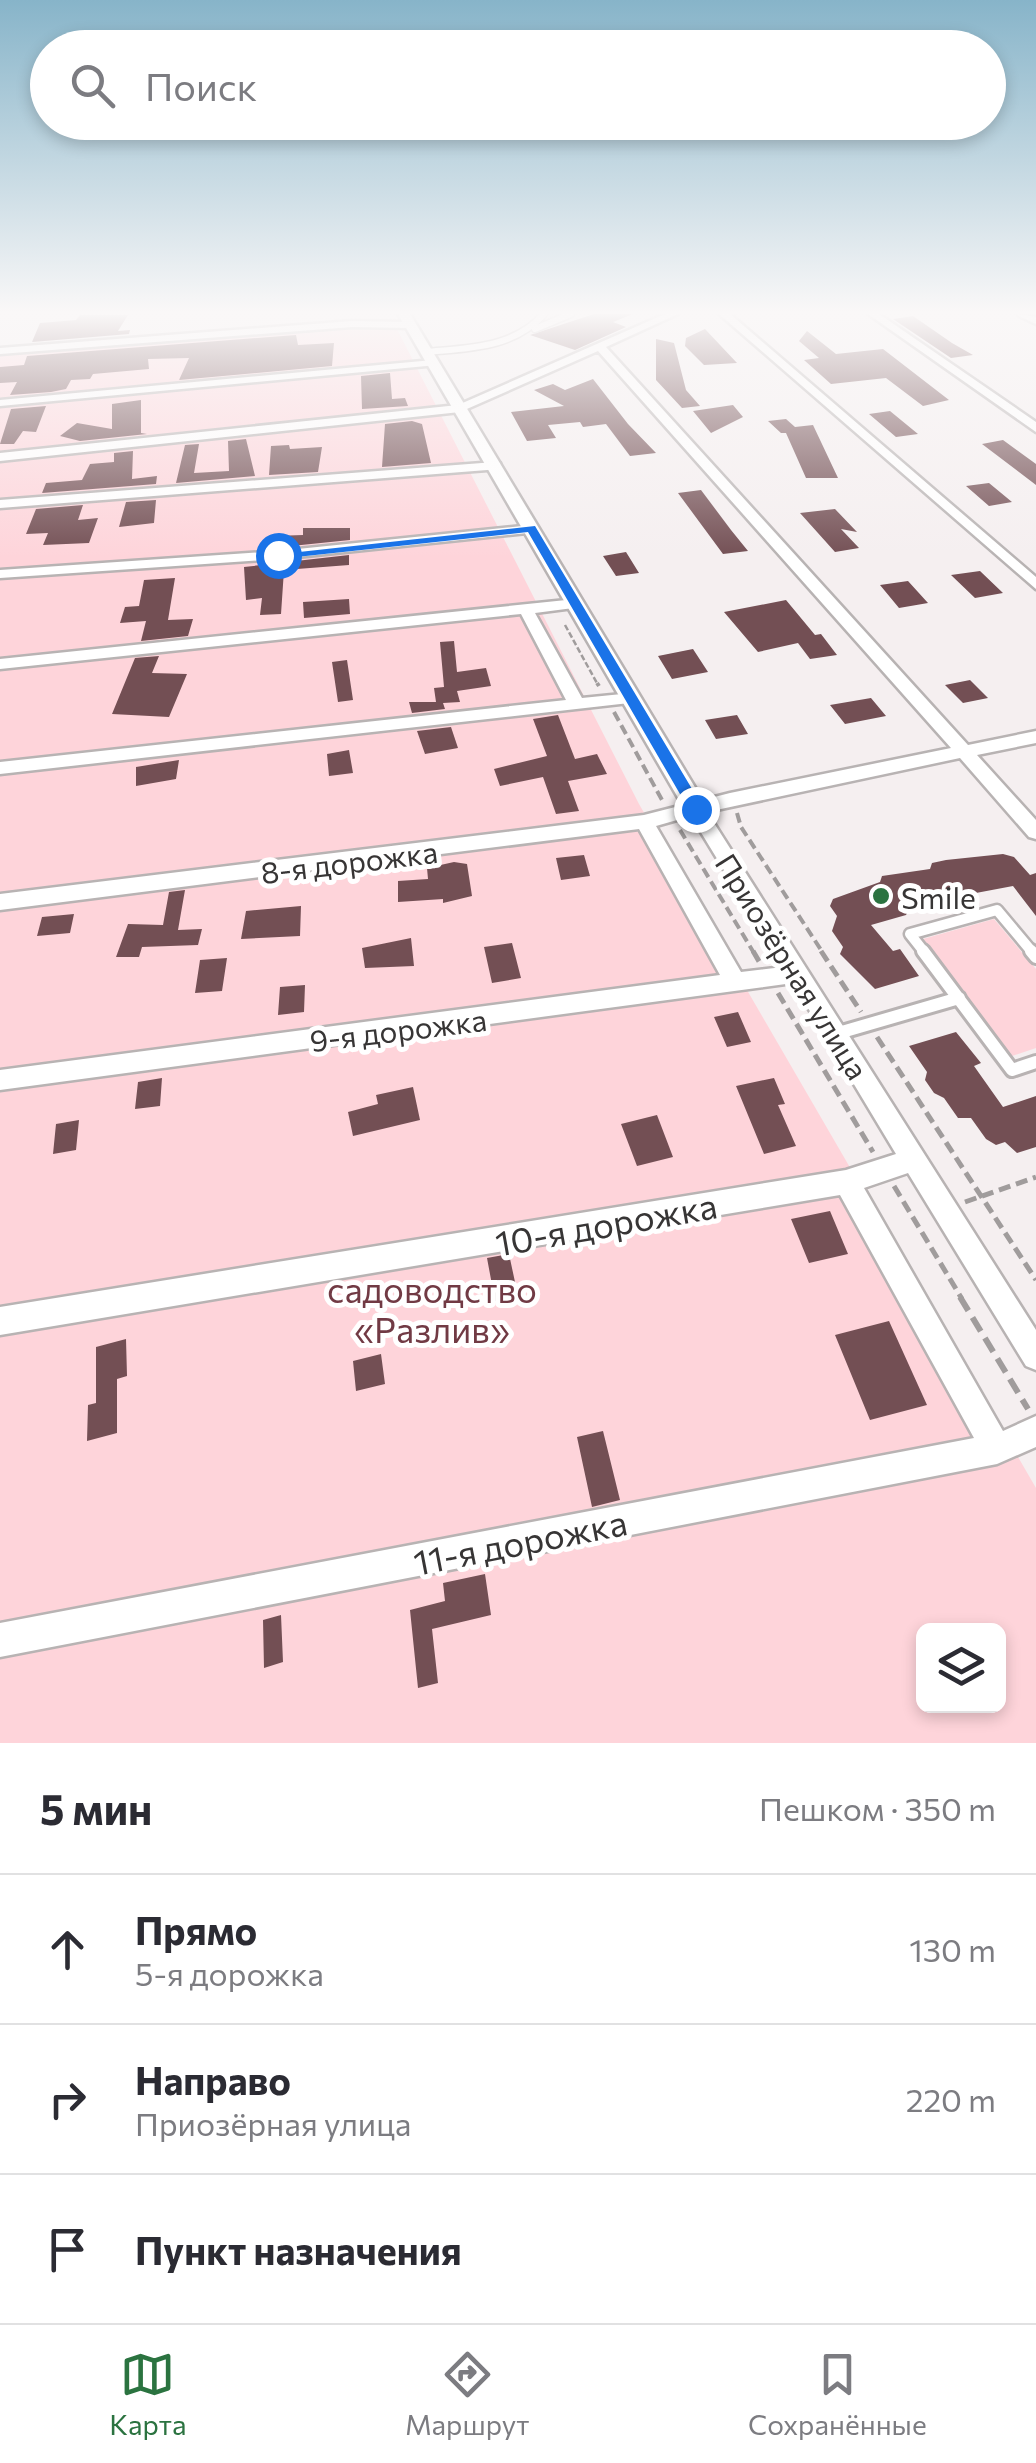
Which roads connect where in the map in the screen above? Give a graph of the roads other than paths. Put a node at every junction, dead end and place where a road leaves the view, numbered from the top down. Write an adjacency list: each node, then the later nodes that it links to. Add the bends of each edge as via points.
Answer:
1 (72, 395): 7 (street)
2 (453, 395): 8 (street, Приозёрная улица)
3 (489, 395): 8 (street)
4 (643, 395): 22 (street)
5 (818, 395): 15 (street)
6 (989, 395): 9 (street)
7 (0, 403)
8 (460, 408): 10 (street); 11 (street, Приозёрная улица)
9 (1036, 428)
10 (0, 457)
11 (495, 466): 12 (street); 13 (street, Приозёрная улица)
12 (0, 504)
13 (532, 528): 14 (street, via 278,555); 16 (street, Приозёрная улица)
14 (0, 574)
15 (1036, 585)
16 (576, 604): 17 (street); 19 (street, Приозёрная улица)
17 (527, 612): 18 (street); 20 (street)
18 (0, 664)
19 (632, 698): 20 (street); 24 (street, Приозёрная улица)
20 (576, 704): 23 (street)
21 (1036, 737): 22 (street, 8-я дорожка)
22 (963, 754): 24 (street, 8-я дорожка); 26 (street)
23 (0, 768)
24 (696, 809): 25 (street, 8-я дорожка); 29 (street, Приозёрная улица)
25 (644, 822): 27 (street, 8-я дорожка); 30 (street)
26 (1036, 832)
27 (0, 902)
28 (1036, 956): 31 (lane, via 996,910 910,934)
29 (796, 974): 30 (street, 9-я дорожка); 32 (street, Приозёрная улица)
30 (736, 983): 34 (street, 9-я дорожка)
31 (958, 998): 32 (lane); 33 (lane, via 1012,1070)
32 (834, 1034): 35 (street, Приозёрная улица)
33 (1036, 1062)
34 (0, 1080)
35 (913, 1160): 36 (street, 10-я дорожка); 38 (street, Приозёрная улица)
36 (846, 1182): 37 (street, 10-я дорожка); 40 (street)
37 (0, 1321)
38 (1036, 1356)
39 (1036, 1430): 40 (street, 11-я дорожка)
40 (997, 1449): 41 (street, 11-я дорожка)
41 (0, 1640)

